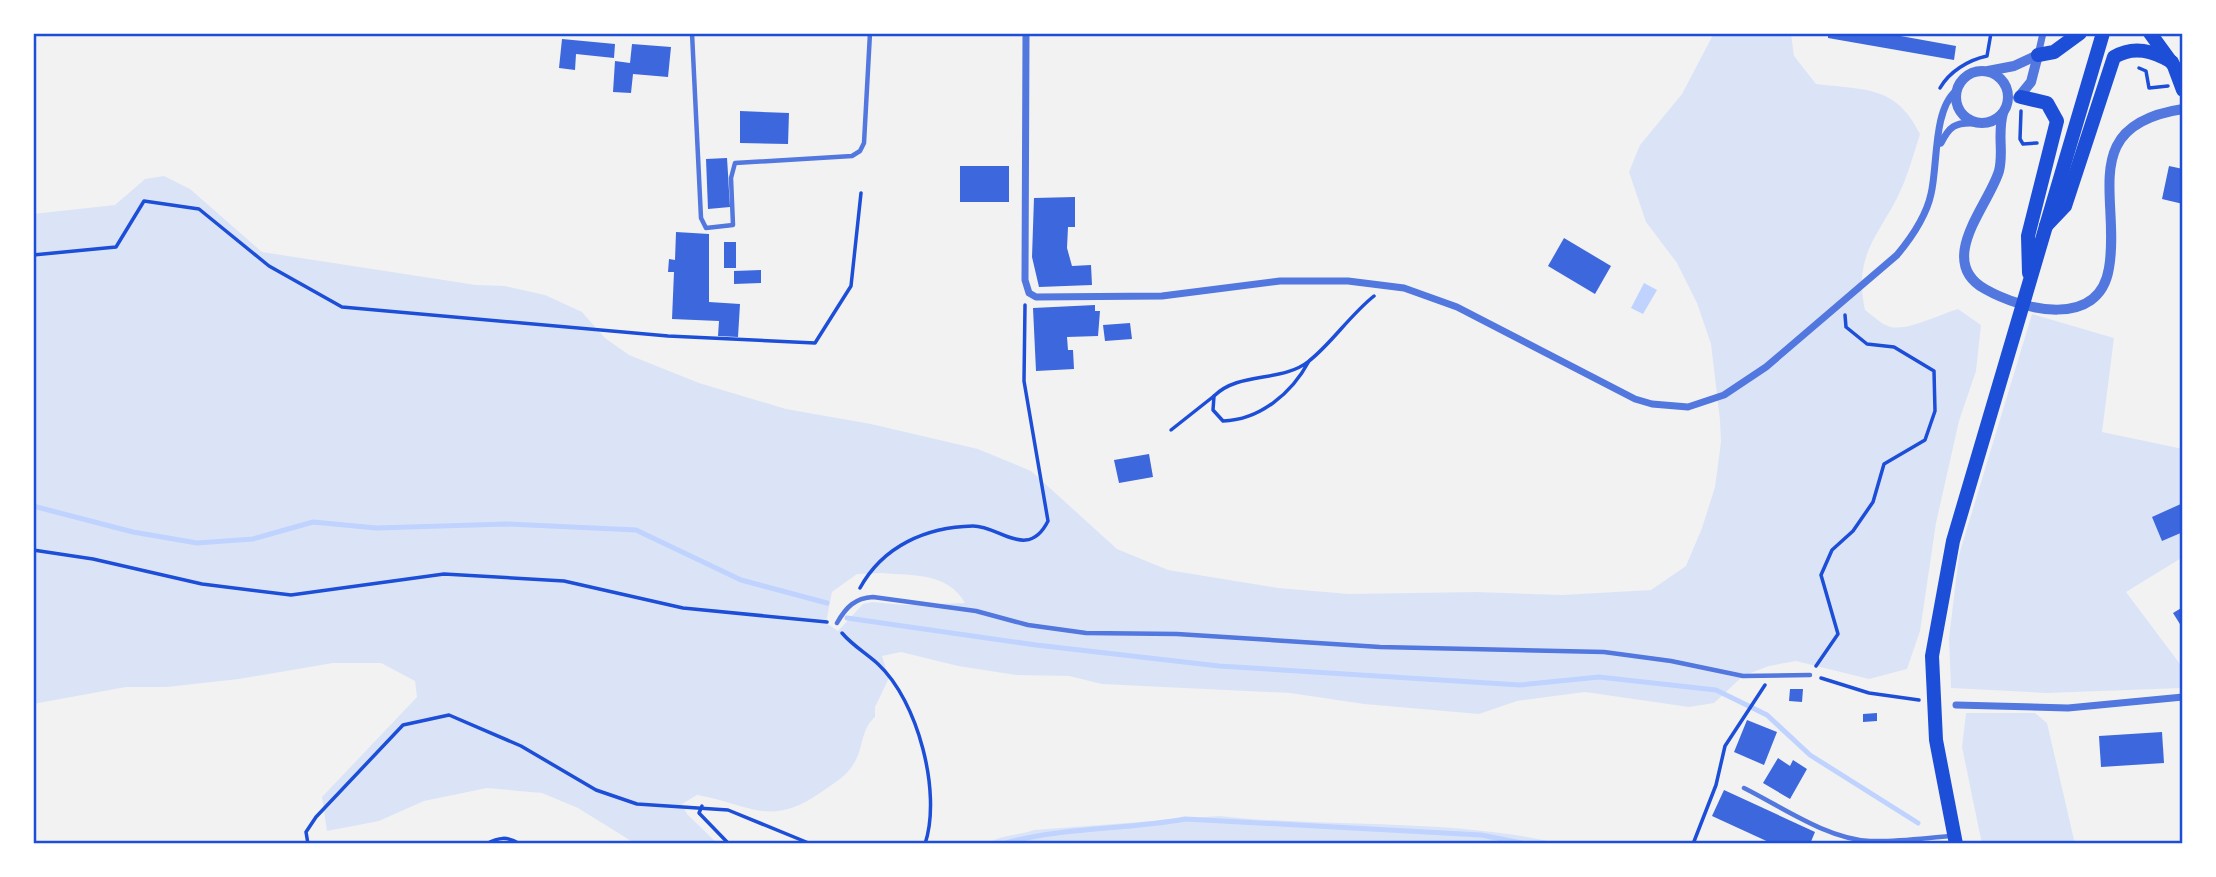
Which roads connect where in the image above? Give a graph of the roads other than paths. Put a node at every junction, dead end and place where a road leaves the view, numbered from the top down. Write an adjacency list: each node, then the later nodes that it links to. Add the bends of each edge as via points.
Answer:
1 (692, 33): 2 (lane, via 701,218 706,228 733,225 731,178 735,163 852,156 860,151)
2 (870, 33)
3 (1026, 33): 18 (street, via 1025,280 1033,295 1162,296 1280,281 1386,285 1444,301 1635,399 1672,406 1688,407 1724,395 1766,367 1910,240 1931,197)
4 (2043, 33): 8 (street)
5 (2080, 33): 8 (main road, via 2054,52)
6 (2103, 33): 19 (main road)
7 (2150, 33): 9 (main road)
8 (2038, 55): 10 (street); 13 (street, via 2031,82)
9 (2172, 62): 11 (main road); 19 (main road, via 2141,50 2114,57 2065,206)
10 (1986, 71): 12 (street, via 1971,73); 13 (street, via 2006,85)
11 (2181, 85)
12 (1956, 91): 16 (street, via 1961,114); 18 (street, via 1941,114)
13 (2014, 99): 15 (street); 20 (main road, via 2047,103 2057,121 2028,236)
14 (2183, 108): 17 (street, via 2153,115 2127,134 2109,165 2110,261 2102,286 2084,305 2056,311 1997,295 1968,271 1968,234 2000,166)
15 (2003, 113): 16 (street); 17 (street)
16 (1979, 123): 17 (street); 18 (street, via 1951,127)
17 (1998, 137)
18 (1939, 147)
19 (2045, 227): 20 (main road)
20 (2031, 277): 26 (main road, via 1953,541 1932,656 1936,740)
21 (837, 622): 22 (lane, via 859,598 873,597 1086,633 1604,652 1743,676)
22 (1810, 675)
23 (2183, 697): 24 (street, via 2068,708)
24 (1956, 705)
25 (1744, 788): 26 (lane, via 1850,838)
26 (1954, 840)

